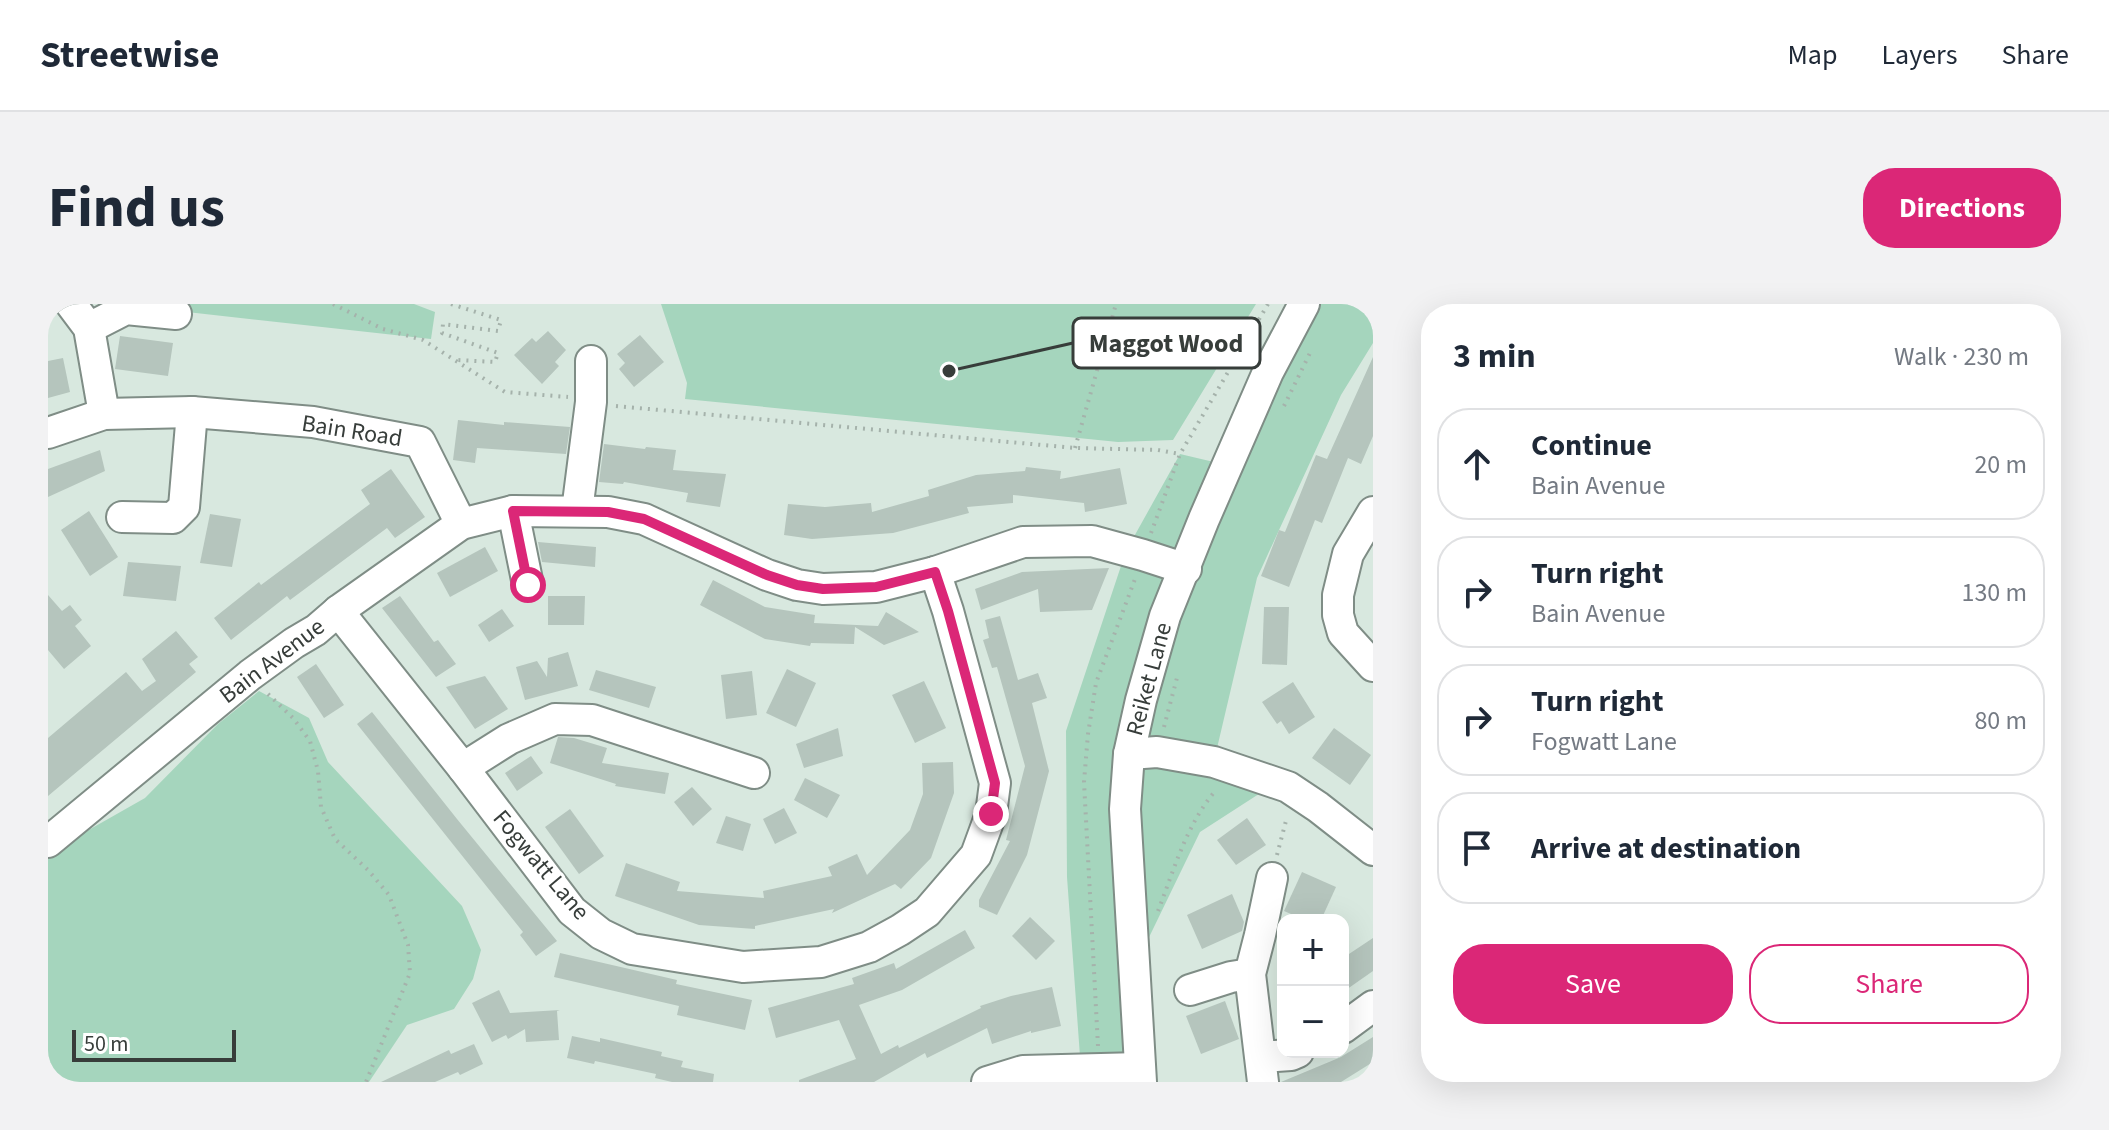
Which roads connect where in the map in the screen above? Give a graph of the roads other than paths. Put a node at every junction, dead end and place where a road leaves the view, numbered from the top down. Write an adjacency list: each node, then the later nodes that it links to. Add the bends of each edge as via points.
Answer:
1 (71, 304): 4 (street)
2 (1304, 304): 14 (street, Reiket Lane, via 1268,372)
3 (176, 314): 4 (street, via 126,309)
4 (89, 328): 7 (street)
5 (591, 361): 10 (street)
6 (192, 412): 7 (street, Bain Road); 12 (street, via 184,507 173,518); 13 (street, Bain Road, via 313,422 420,442)
7 (104, 414): 8 (street, Bain Road)
8 (48, 433)
9 (513, 511): 10 (street, Bain Avenue); 13 (street, Bain Avenue); 16 (street)
10 (577, 511): 15 (street, Bain Avenue, via 644,519 797,585 876,587)
11 (1373, 512): 18 (street, via 1348,554 1338,595 1343,633)
12 (122, 517)
13 (461, 524): 17 (street, Bain Avenue)
14 (1186, 569): 15 (street, Bain Avenue, via 1092,541 1023,542); 19 (street, Reiket Lane, via 1165,616 1141,700)
15 (935, 572): 20 (street, Fogwatt Lane, via 995,783 991,814 976,855 927,912 869,947 821,962 743,967 632,949 572,911)
16 (528, 585)
17 (338, 611): 20 (street, Fogwatt Lane); 22 (street, Bain Avenue, via 250,675)
18 (1373, 666)
19 (1143, 753): 23 (street, via 1214,762 1276,783); 32 (street, Reiket Lane, via 1125,809)
20 (463, 768): 21 (street, via 555,719 592,720)
21 (754, 773)
22 (49, 839)
23 (1373, 850)
24 (1272, 878): 25 (street)
25 (1272, 936): 26 (street)
26 (1250, 974): 27 (street); 31 (street)
27 (1190, 990)
28 (1373, 1006): 29 (street)
29 (1349, 1024)
30 (1285, 1058): 31 (street)
31 (1262, 1070)
32 (1140, 1075): 33 (street, via 1023,1071)
33 (987, 1082)

